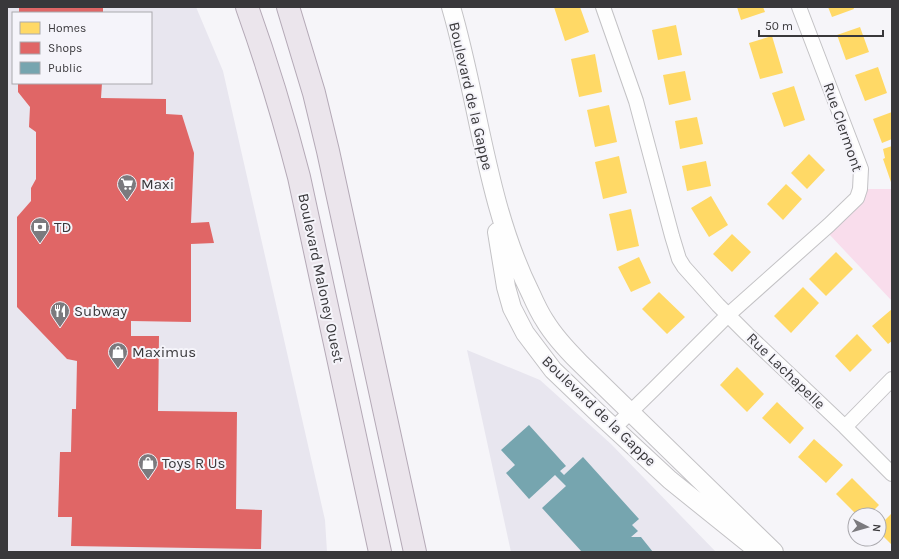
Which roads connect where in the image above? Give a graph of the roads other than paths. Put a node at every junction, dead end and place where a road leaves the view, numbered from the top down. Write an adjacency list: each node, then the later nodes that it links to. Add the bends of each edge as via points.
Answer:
1 (246, 7): 13 (main road, Boulevard Maloney Ouest, via 272,80 299,177)
2 (288, 7): 14 (main road, via 314,93 328,151)
3 (450, 7): 6 (street, Boulevard de la Gappe)
4 (604, 7): 7 (street, via 636,101 679,259)
5 (799, 7): 7 (street, Rue Clermont, via 861,170 860,189 857,198 829,225)
6 (492, 185): 9 (street, Boulevard de la Gappe, via 513,255 545,321 563,346); 11 (street, Boulevard de la Gappe, via 504,280 521,325 553,370)
7 (728, 315): 9 (street, Rue Clermont); 10 (street, Rue Lachapelle)
8 (892, 379): 10 (street)
9 (630, 413): 11 (street, Rue Clermont); 16 (street, Boulevard de la Gappe)
10 (845, 427): 12 (street, Rue Lachapelle)
11 (614, 428): 15 (street, Boulevard de la Gappe, via 670,480)
12 (892, 474)
13 (380, 552)
14 (415, 552)
15 (759, 552)
16 (774, 552)

